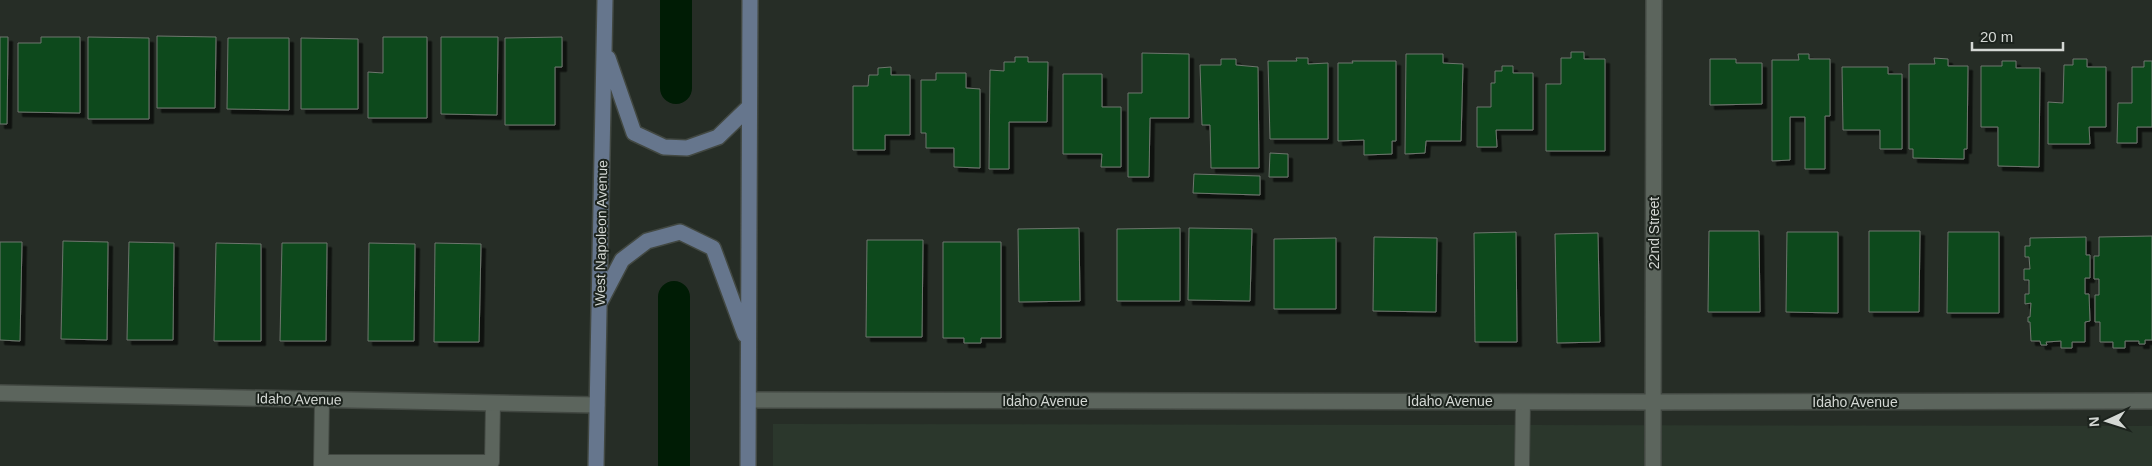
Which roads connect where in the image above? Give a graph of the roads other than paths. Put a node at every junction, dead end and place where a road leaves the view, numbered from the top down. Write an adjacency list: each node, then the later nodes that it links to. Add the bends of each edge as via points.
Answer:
1 (605, 0): 4 (main road, West Napoleon Avenue)
2 (750, 0): 5 (main road)
3 (1654, 0): 13 (street, 22nd Street)
4 (604, 47): 5 (main road, via 634,133 664,146 687,148 718,137); 6 (main road, West Napoleon Avenue)
5 (749, 106): 7 (main road)
6 (599, 304): 7 (main road, via 622,260 646,241 680,232 712,248); 15 (main road, West Napoleon Avenue)
7 (749, 344): 10 (main road)
8 (0, 393): 9 (street, Idaho Avenue)
9 (322, 400): 14 (street, Idaho Avenue); 16 (lane)
10 (748, 400): 12 (street, Idaho Avenue); 19 (main road)
11 (2152, 401): 13 (street, Idaho Avenue)
12 (1523, 402): 13 (street, Idaho Avenue); 20 (lane)
13 (1654, 402): 21 (street, 22nd Street)
14 (493, 403): 15 (street, Idaho Avenue); 17 (lane)
15 (597, 405): 18 (main road, West Napoleon Avenue)
16 (321, 464): 17 (lane)
17 (492, 464)
18 (596, 466)
19 (748, 466)
20 (1522, 466)
21 (1653, 466)

